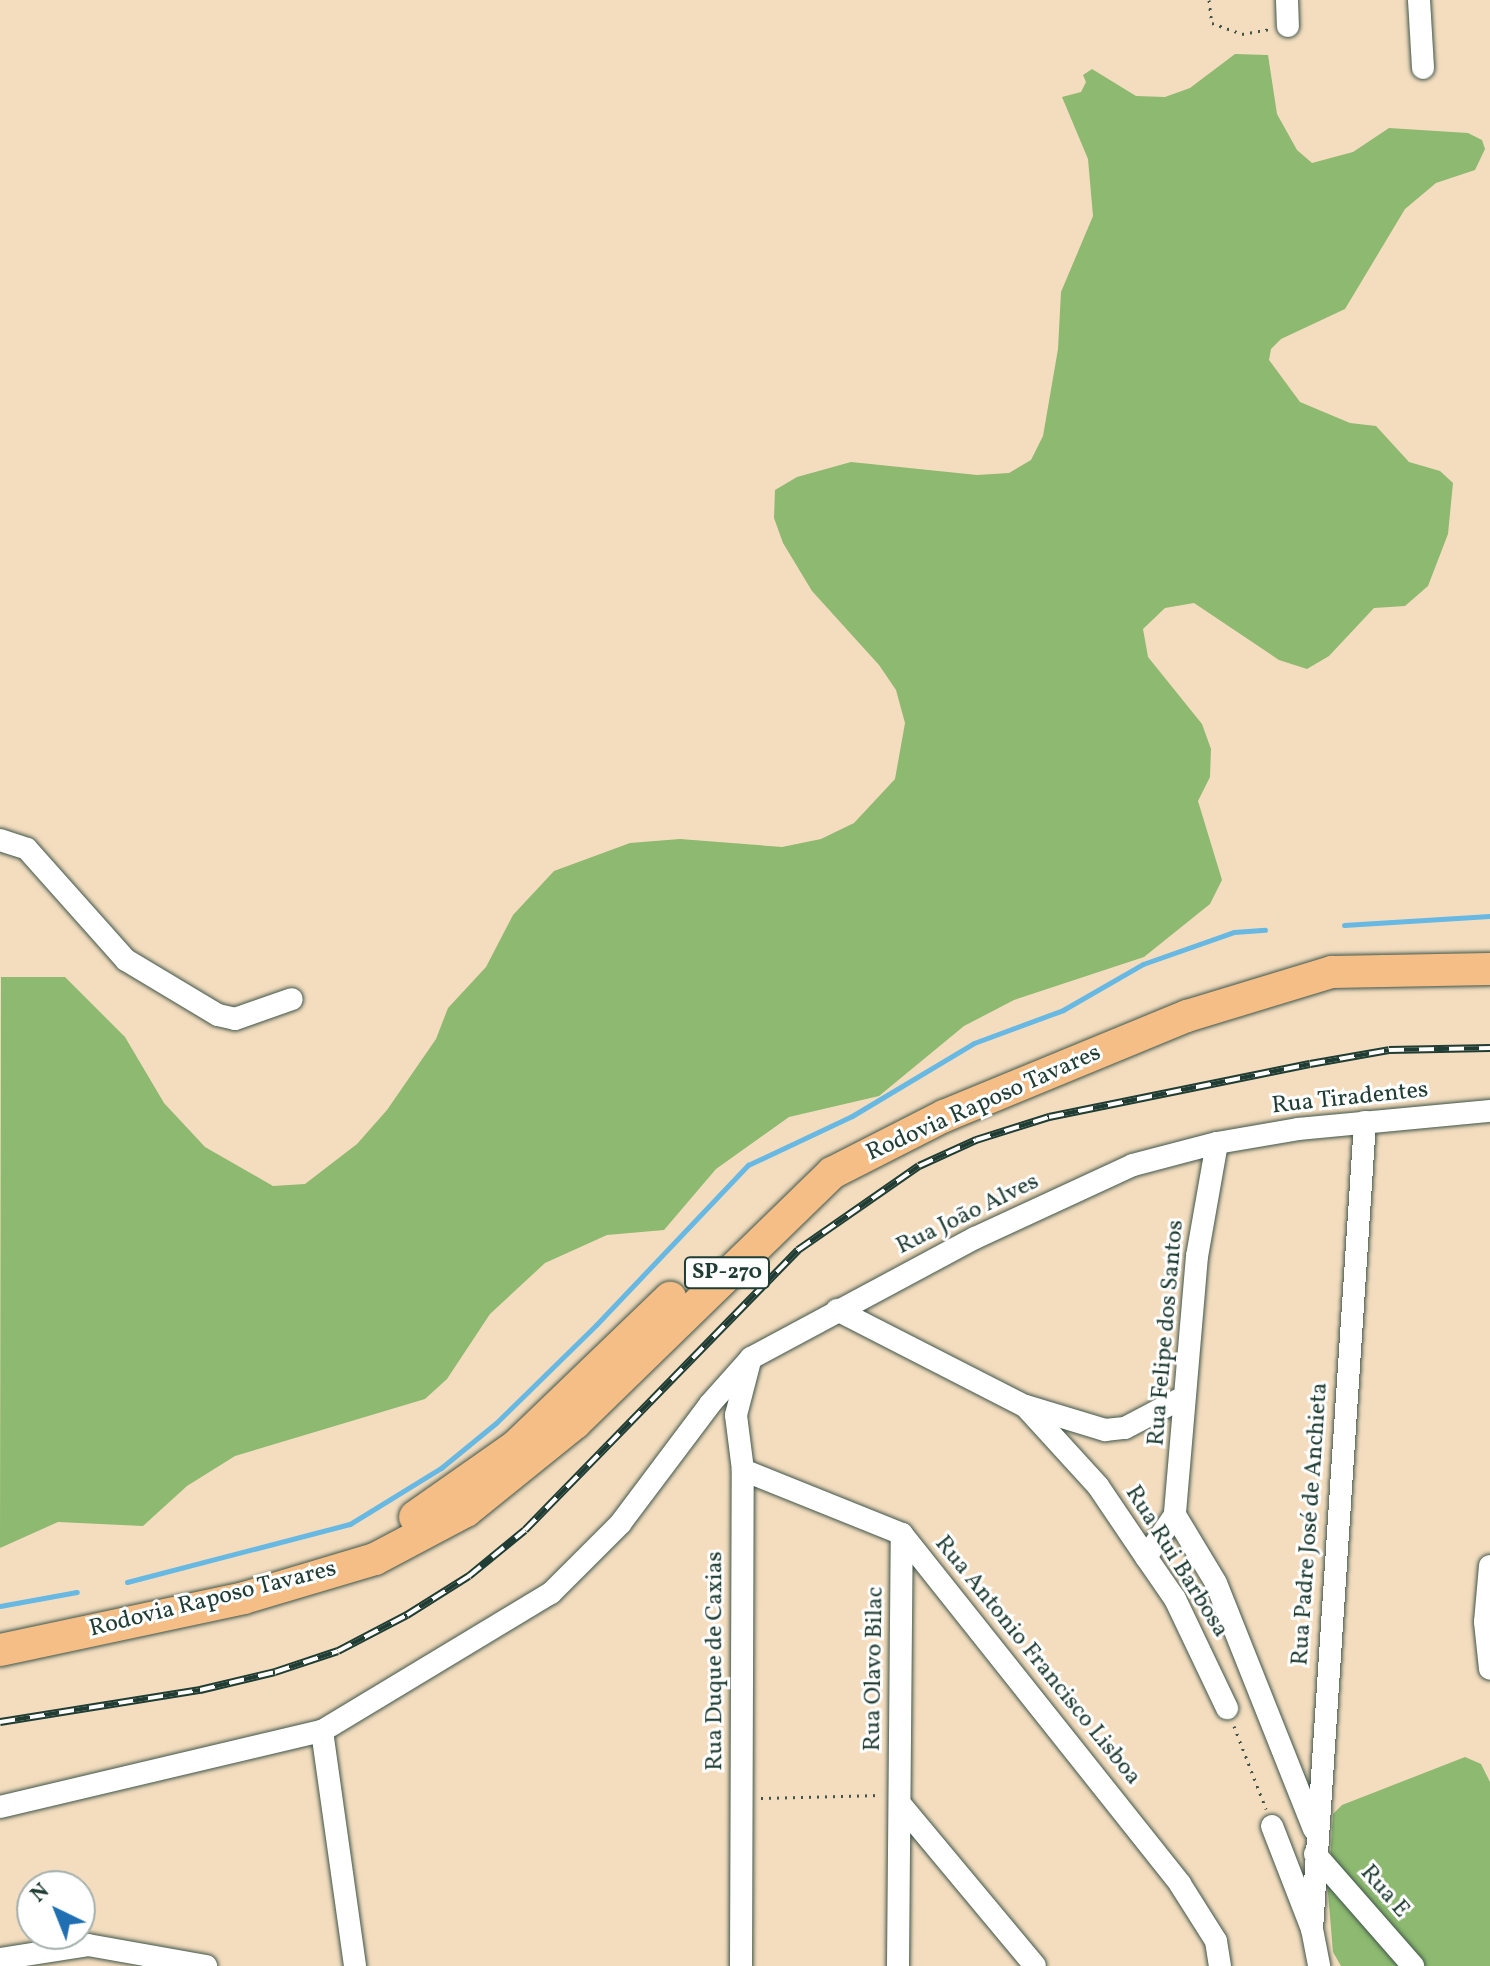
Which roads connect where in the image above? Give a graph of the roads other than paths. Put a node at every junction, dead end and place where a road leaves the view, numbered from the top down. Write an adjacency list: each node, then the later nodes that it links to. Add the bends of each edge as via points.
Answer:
1 (1287, 0): 3 (street)
2 (1419, 0): 4 (street)
3 (1288, 26)
4 (1423, 68)
5 (0, 840): 8 (street, via 27,849 126,960 218,1015 235,1019)
6 (1490, 951): 22 (highway, Rodovia Raposo Tavares / SP-270, via 1376,950 1301,958 1162,1004 930,1105 823,1159 761,1211 516,1446 423,1514 333,1554 231,1583)
7 (1490, 969): 23 (highway, Rodovia Raposo Tavares / SP-270, via 1332,972 1187,1016 944,1116 832,1173 575,1423 466,1511 362,1563 244,1598)
8 (292, 999)
9 (1490, 1111): 10 (street, Rua Tiradentes)
10 (1365, 1122): 11 (street, Rua Tiradentes); 30 (street, Rua Padre José de Anchieta)
11 (1217, 1143): 12 (street, Rua João Alves, via 1133,1165); 14 (street, Rua Felipe dos Santos, via 1199,1240)
12 (837, 1310): 13 (street, Rua João Alves); 15 (street, Rua Rui Barbosa)
13 (751, 1358): 16 (street, Rua Duque de Caxias, via 736,1415); 26 (street, via 620,1524 551,1593)
14 (1184, 1397): 15 (street, via 1125,1428 1105,1430); 17 (street, Rua Felipe dos Santos)
15 (1025, 1406): 19 (street, Rua Rui Barbosa, via 1098,1486)
16 (743, 1470): 18 (street, Rua Antonio Francisco Lisboa); 35 (street, Rua Duque de Caxias)
17 (1175, 1515): 19 (street); 30 (street, via 1216,1583)
18 (902, 1534): 27 (street, Rua Olavo Bilac); 38 (street, Rua Antonio Francisco Lisboa, via 1180,1884 1216,1941)
19 (1146, 1557): 25 (street, Rua Rui Barbosa, via 1175,1599)
20 (1490, 1566): 21 (street)
21 (1487, 1621): 24 (street)
22 (0, 1632)
23 (0, 1650)
24 (1490, 1669)
25 (1227, 1708)
26 (322, 1731): 28 (street); 34 (street)
27 (901, 1805): 36 (street, Rua Olavo Bilac); 37 (street)
28 (0, 1807)
29 (1272, 1826): 31 (street)
30 (1316, 1844): 31 (street, Rua Padre José de Anchieta); 40 (street, Rua E)
31 (1312, 1929): 39 (street)
32 (0, 1959): 33 (street, via 88,1945)
33 (206, 1966)
34 (355, 1966)
35 (741, 1966)
36 (898, 1966)
37 (1035, 1966)
38 (1220, 1966)
39 (1319, 1966)
40 (1413, 1966)

